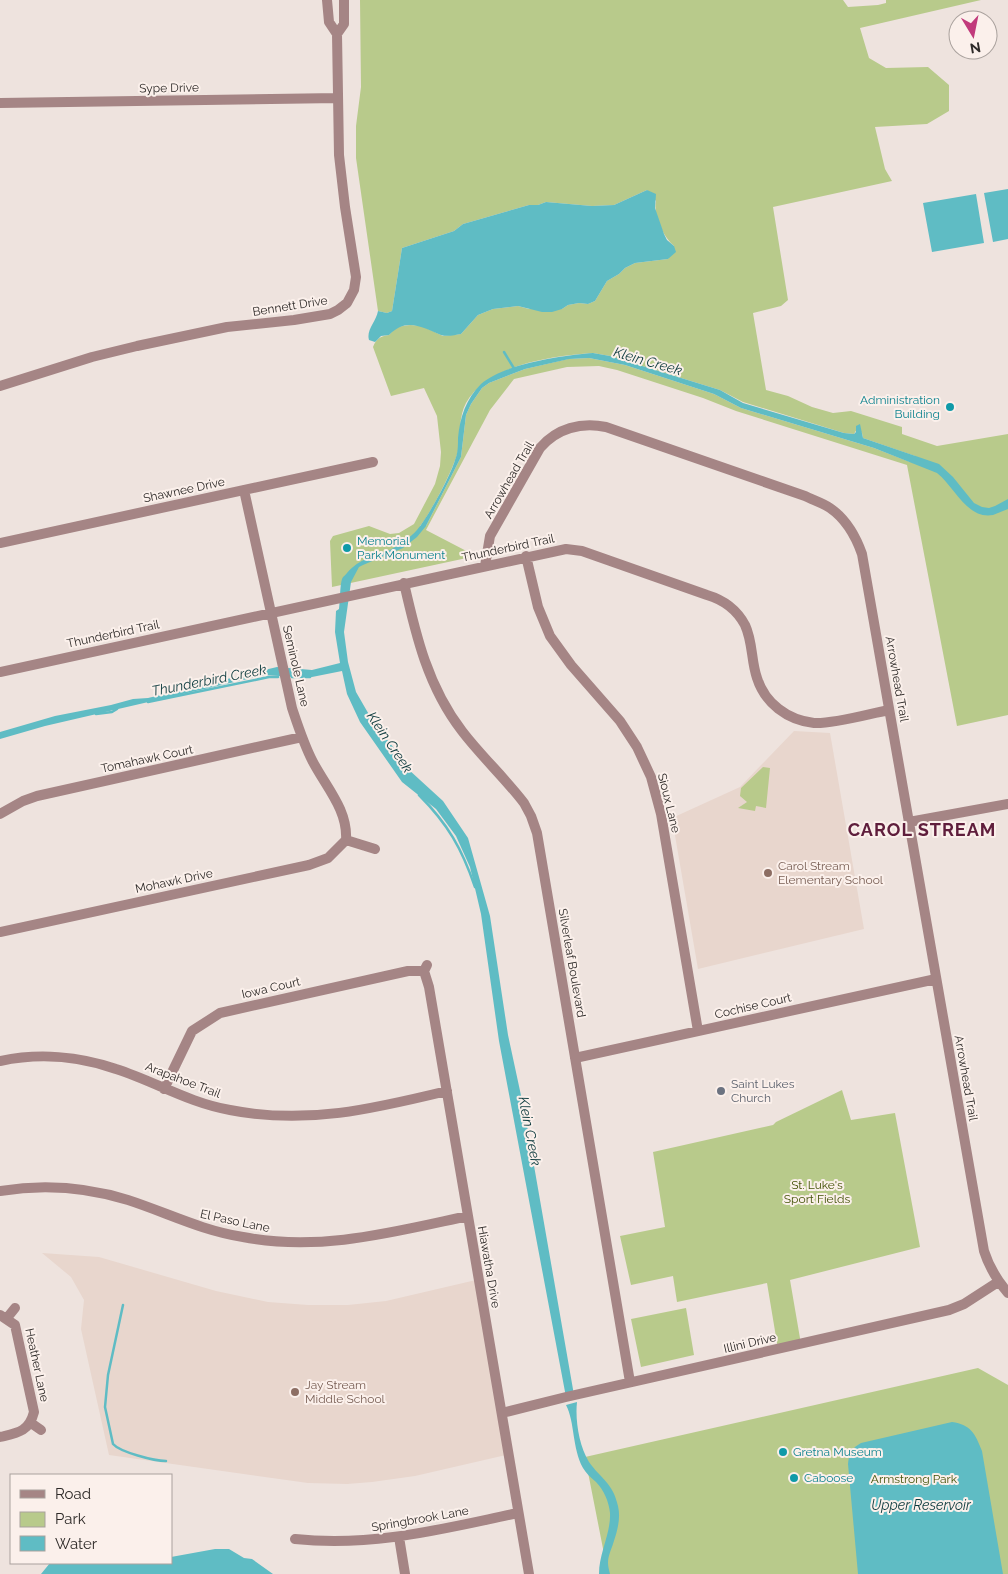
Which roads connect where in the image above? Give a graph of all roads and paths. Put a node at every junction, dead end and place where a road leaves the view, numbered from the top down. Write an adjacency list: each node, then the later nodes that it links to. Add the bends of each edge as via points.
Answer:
1 (327, 0): 3 (street, Bennett Drive, via 329,22)
2 (344, 0): 3 (street, Bennett Drive, via 344,24)
3 (337, 34): 4 (street, Bennett Drive)
4 (338, 98): 5 (street, Sype Drive); 6 (street, Bennett Drive, via 339,155 356,277 352,297 342,307 324,315 227,327 137,346)
5 (0, 103)
6 (0, 386)
7 (373, 462): 8 (street, Shawnee Drive)
8 (244, 490): 9 (street, Shawnee Drive); 13 (street, Seminole Lane)
9 (0, 543)
10 (526, 556): 11 (street, Thunderbird Trail); 15 (street, Thunderbird Trail, via 575,549 708,594 727,604 748,631 757,677 764,692 777,710 798,719 815,723); 25 (street, Sioux Lane, via 538,607 550,636 570,665 620,721 651,777 661,814)
11 (485, 566): 12 (street, Thunderbird Trail); 15 (street, Arrowhead Trail, via 490,536 540,448 562,431 577,426 606,427 805,496 830,508 846,523 862,554)
12 (404, 583): 13 (street, Thunderbird Trail); 26 (street, Silverleaf Boulevard, via 422,655 437,691 461,730 516,793 531,816 537,833)
13 (271, 612): 14 (street, Thunderbird Trail); 16 (street, Seminole Lane, via 292,708)
14 (0, 672)
15 (889, 710): 19 (street, Arrowhead Trail)
16 (302, 738): 18 (street, Tomahawk Court, via 37,796); 20 (street, Seminole Lane, via 340,808)
17 (1008, 804): 19 (street)
18 (0, 814)
19 (909, 822): 24 (street, Arrowhead Trail)
20 (346, 840): 21 (street); 22 (street, Mohawk Drive, via 328,858 309,865)
21 (375, 849)
22 (0, 932)
23 (425, 968): 28 (street, Iowa Court, via 220,1012 192,1031); 29 (street, Hiawatha Drive)
24 (936, 979): 25 (street, Cochise Court); 32 (street, Arrowhead Trail, via 984,1251)
25 (698, 1030): 26 (street, Cochise Court)
26 (575, 1058): 36 (street, Silverleaf Boulevard)
27 (0, 1061): 28 (street, Arapahoe Trail, via 33,1057 70,1058 117,1069)
28 (164, 1089): 29 (street, Arapahoe Trail, via 228,1110 294,1117 355,1111)
29 (446, 1091): 31 (street, Hiawatha Drive)
30 (0, 1191): 31 (street, El Paso Lane, via 38,1187 101,1193 211,1231 274,1242 345,1241)
31 (468, 1216): 37 (street, Hiawatha Drive)
32 (998, 1282): 33 (street, Arrowhead Trail); 36 (street, Illini Drive, via 949,1310)
33 (1008, 1293)
34 (15, 1308): 35 (street)
35 (3, 1317): 38 (street, Heather Lane, via 15,1325 19,1334 34,1404)
36 (630, 1382): 37 (street, Illini Drive)
37 (502, 1413): 41 (street, Hiawatha Drive)
38 (31, 1423): 39 (street); 40 (street, via 27,1428)
39 (40, 1430)
40 (0, 1437)
41 (518, 1513): 42 (street, Springbrook Lane); 45 (street, Hiawatha Drive)
42 (399, 1537): 43 (street, Springbrook Lane, via 322,1542); 44 (street)
43 (295, 1539)
44 (406, 1574)
45 (529, 1574)

